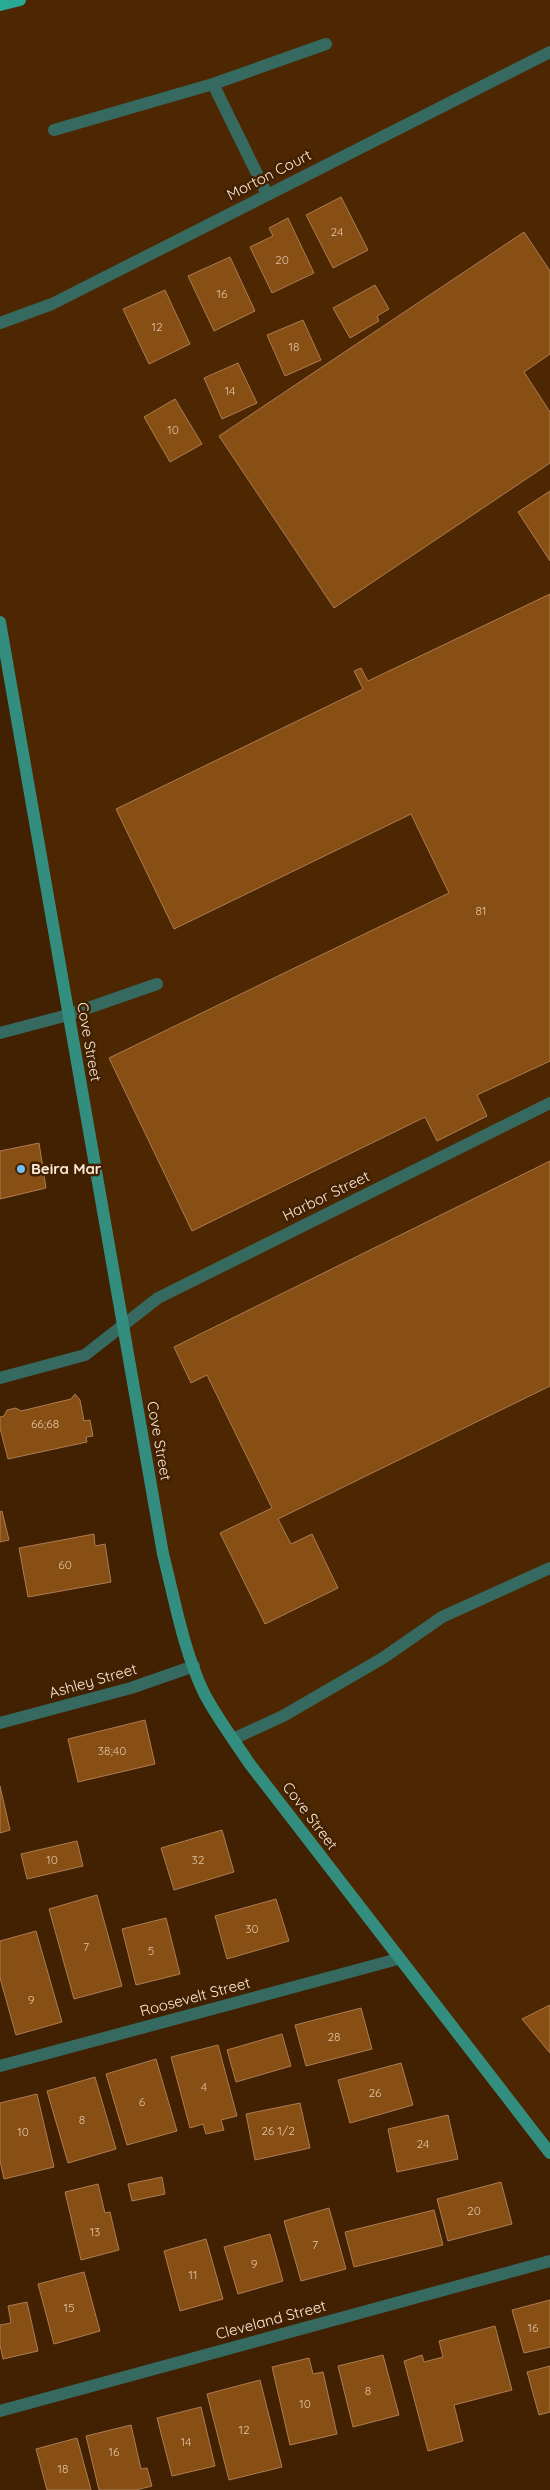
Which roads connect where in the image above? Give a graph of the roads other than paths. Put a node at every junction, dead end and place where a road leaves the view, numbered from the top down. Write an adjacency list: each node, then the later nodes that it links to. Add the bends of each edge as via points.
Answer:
1 (20, 0): 2 (main road)
2 (0, 5)
3 (326, 44): 5 (street)
4 (550, 52): 7 (street, Morton Court)
5 (213, 84): 6 (street); 7 (street)
6 (54, 130)
7 (267, 194): 8 (street, Morton Court, via 52,304)
8 (0, 324)
9 (0, 622): 10 (main road, Cove Street)
10 (5, 684): 12 (main road, Cove Street)
11 (157, 984): 12 (street)
12 (68, 1015): 13 (street); 15 (main road, Cove Street)
13 (0, 1033)
14 (550, 1103): 15 (street, Harbor Street, via 158,1298)
15 (121, 1327): 16 (street, Harbor Street, via 85,1355); 18 (main road, Cove Street, via 163,1554)
16 (0, 1378)
17 (550, 1568): 20 (street, via 442,1617 383,1658 283,1716)
18 (194, 1666): 19 (street, Ashley Street, via 131,1688); 20 (main road, Cove Street, via 204,1692)
19 (0, 1723)
20 (233, 1739): 21 (main road, Cove Street)
21 (398, 1959): 22 (street, Roosevelt Street); 23 (main road, Cove Street)
22 (0, 2066)
23 (550, 2153)
24 (550, 2261): 25 (street, Cleveland Street)
25 (0, 2411)

